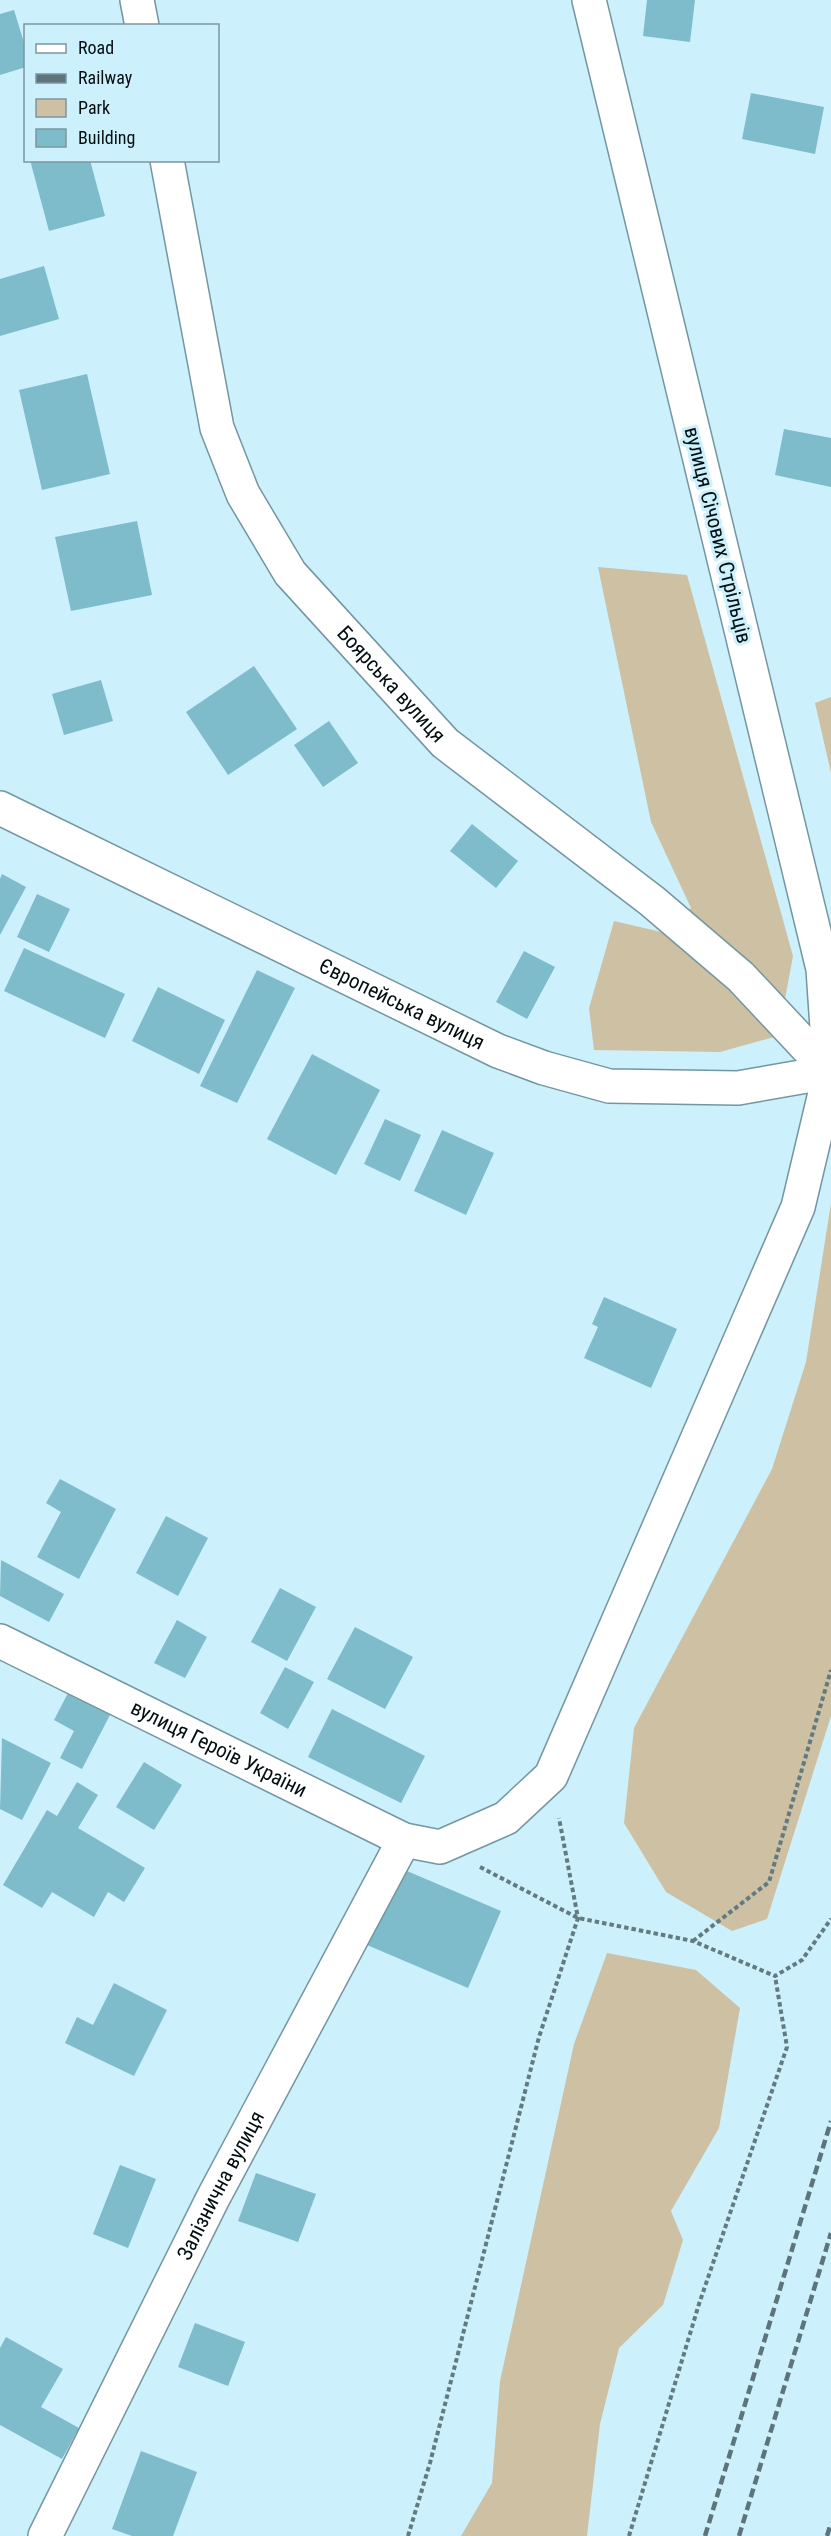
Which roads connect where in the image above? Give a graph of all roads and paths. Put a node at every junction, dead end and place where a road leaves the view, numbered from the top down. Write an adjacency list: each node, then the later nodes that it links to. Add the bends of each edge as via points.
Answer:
1 (137, 0): 3 (street)
2 (590, 0): 6 (street, вулиця Січових Стрільців, via 823,969)
3 (142, 24)
4 (167, 162): 6 (street, Боярська вулиця, via 217,428 243,494 290,573 445,743 652,901 741,977)
5 (0, 808): 6 (street, Європейська вулиця, via 498,1051 544,1068 609,1086 738,1088)
6 (830, 1072): 9 (street, вулиця Січових Стрільців, via 798,1207)
7 (0, 1641): 10 (street, вулиця Героїв України)
8 (831, 1670): 14 (path, via 768,1882)
9 (551, 1776): 11 (street, via 506,1818); 12 (path)
10 (404, 1840): 11 (street, вулиця Героїв України); 16 (street, Залізнична вулиця, via 213,2198)
11 (440, 1847): 12 (path)
12 (578, 1918): 14 (path); 17 (path, via 539,2037)
13 (831, 1920): 15 (path, via 802,1960)
14 (693, 1941): 15 (path)
15 (775, 1976): 18 (path, via 787,2047 699,2304)
16 (45, 2536)
17 (408, 2536)
18 (629, 2536)

